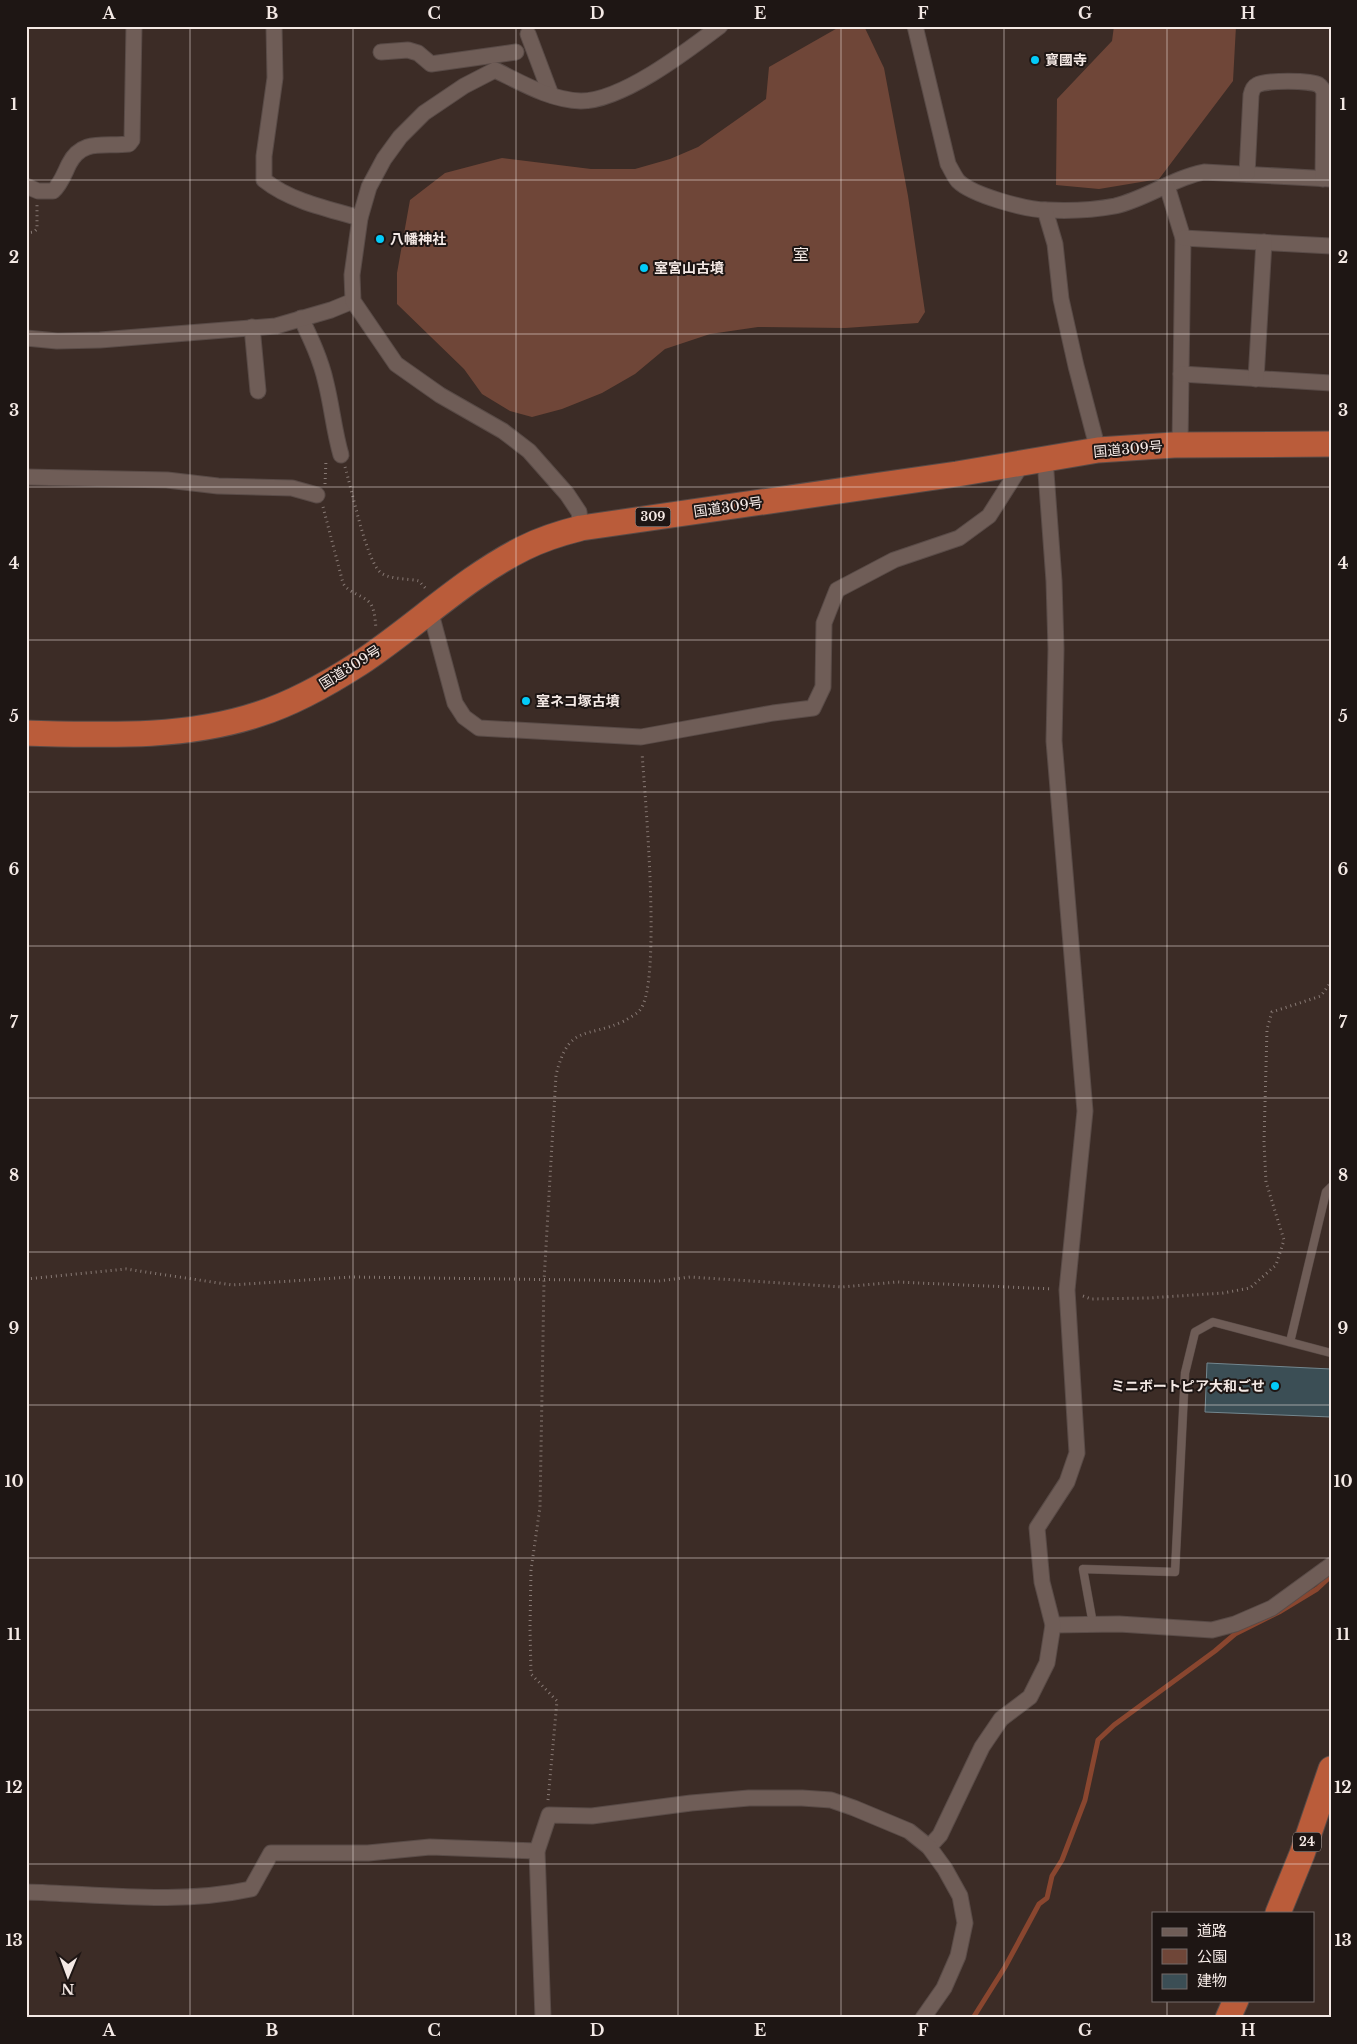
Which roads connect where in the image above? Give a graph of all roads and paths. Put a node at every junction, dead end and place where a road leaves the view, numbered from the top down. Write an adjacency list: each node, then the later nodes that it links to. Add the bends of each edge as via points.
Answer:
1 (134, 26): 13 (street, via 132,140 129,144 82,149 53,191)
2 (274, 26): 15 (street, via 276,78 264,156 264,180 306,201)
3 (720, 26): 9 (street, via 655,71 598,99 580,101)
4 (915, 26): 14 (street, via 948,164 957,180 972,191)
5 (528, 30): 7 (street); 9 (street)
6 (381, 52): 7 (street, via 408,50 418,53 431,64)
7 (516, 52): 8 (street)
8 (495, 70): 9 (street); 15 (street, via 464,86 424,114 400,138 384,159 370,187)
9 (551, 95)
10 (1247, 174): 11 (street); 11 (street, via 1253,88 1266,82 1313,82 1324,91); 12 (street, via 1204,172 1188,175)
11 (1327, 179)
12 (1167, 186): 14 (street, via 1115,206); 17 (street)
13 (32, 189): 16 (path, via 37,229)
14 (1045, 210): 30 (street, via 1055,244 1065,318)
15 (360, 218): 20 (street, via 352,275)
16 (26, 233)
17 (1183, 238): 18 (street); 24 (street)
18 (1264, 242): 19 (street); 25 (street)
19 (1331, 246)
20 (354, 301): 21 (street); 35 (street, via 396,364 440,395 503,431 529,451 567,494 578,512)
21 (301, 318): 22 (street, via 276,326); 31 (street, via 321,364)
22 (252, 327): 23 (street, via 100,340); 27 (street)
23 (26, 338)
24 (1181, 374): 25 (street); 29 (street)
25 (1256, 379): 26 (street)
26 (1331, 383)
27 (258, 390)
28 (1331, 444): 29 (highway, 国道309号 / 309)
29 (1180, 445): 30 (highway, 国道309号 / 309)
30 (1098, 450): 32 (highway, 国道309号 / 309)
31 (341, 455): 36 (path, via 365,540 379,571 387,576 419,581)
32 (1034, 462): 35 (highway, 国道309号 / 309); 39 (street, via 989,516 959,538 894,560 837,590 824,623 823,687 813,708); 44 (street, via 1054,581 1054,741 1085,1111)
33 (26, 477): 34 (street, via 167,480 218,486 292,488)
34 (317, 495): 37 (path, via 344,583 347,590 371,604)
35 (581, 528): 36 (highway, 国道309号 / 309, via 524,548 488,568)
36 (433, 607): 37 (highway, 国道309号 / 309); 39 (street, via 455,702 464,717 480,728)
37 (380, 648): 38 (highway, 国道309号 / 309, via 360,663 285,704 221,724 152,734)
38 (26, 733)
39 (641, 737): 43 (path, via 651,907 649,990 640,1010 612,1027 589,1031 571,1040 561,1056 556,1075)
40 (1331, 982): 44 (path, via 1321,996 1272,1012 1267,1030 1266,1182 1284,1240 1276,1265 1250,1288 1224,1293 1091,1299)
41 (1331, 1187): 45 (lane, via 1326,1192)
42 (26, 1279): 43 (path, via 126,1269 232,1285 351,1277)
43 (544, 1281): 44 (path, via 659,1281 690,1277 842,1287 897,1282); 51 (path, via 540,1507 531,1570 530,1628 531,1674 557,1701 547,1807)
44 (1068, 1290): 49 (street, via 1077,1452 1067,1482 1037,1528 1042,1582)
45 (1290, 1342): 46 (lane); 48 (lane, via 1213,1322 1195,1332 1185,1373 1175,1572 1083,1569)
46 (1331, 1353)
47 (1331, 1565): 48 (street, via 1272,1608 1212,1630)
48 (1093, 1624): 49 (street)
49 (1053, 1625): 52 (street, via 1047,1663 1030,1697 1001,1719 987,1740 940,1835)
50 (1331, 1769): 55 (highway, 24, via 1306,1845)
51 (549, 1815): 52 (street, via 592,1816 749,1798 830,1800 909,1831); 53 (street)
52 (929, 1847): 58 (street, via 960,1896 965,1923 958,1956 944,1988)
53 (536, 1851): 54 (street, via 430,1847 368,1853 271,1853 251,1889 222,1895 168,1897); 57 (street)
54 (26, 1892)
55 (1278, 1912)
56 (1235, 2002): 59 (highway)
57 (542, 2018)
58 (923, 2018)
59 (1228, 2018)

